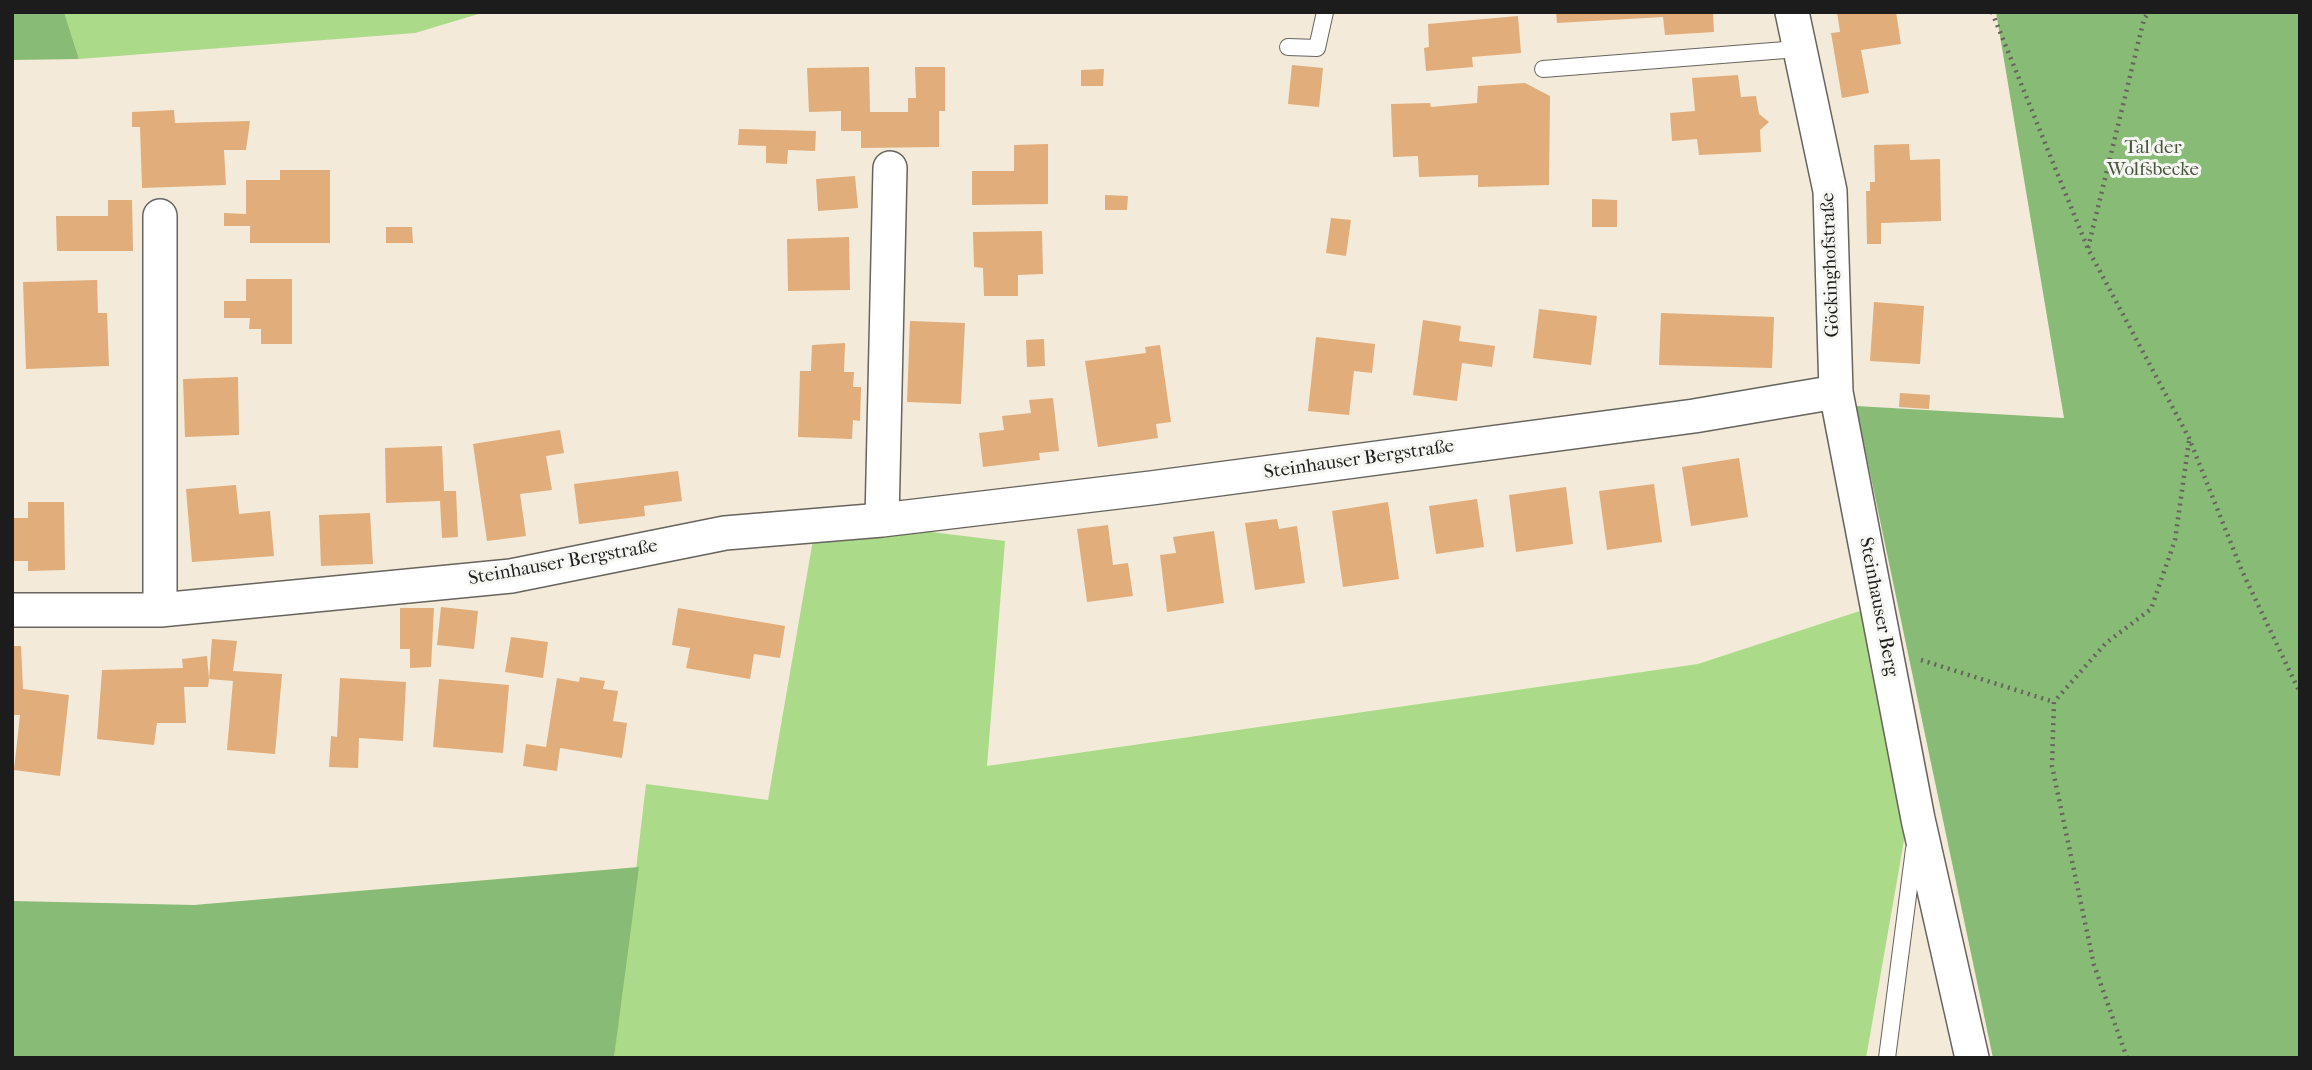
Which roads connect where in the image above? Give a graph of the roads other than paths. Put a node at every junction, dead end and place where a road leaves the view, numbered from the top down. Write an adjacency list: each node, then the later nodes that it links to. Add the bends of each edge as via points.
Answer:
1 (1325, 12): 3 (lane, via 1317,48)
2 (1792, 12): 4 (street, Göckinghofstraße)
3 (1289, 47)
4 (1798, 49): 5 (lane); 8 (street, Göckinghofstraße, via 1830,191)
5 (1543, 69)
6 (890, 168): 9 (street)
7 (160, 216): 11 (street)
8 (1837, 394): 9 (street, Steinhauser Bergstraße); 12 (street, Steinhauser Berg)
9 (882, 520): 11 (street, Steinhauser Bergstraße, via 725,533 511,576)
10 (12, 610): 11 (street, Steinhauser Bergstraße)
11 (160, 610)
12 (1919, 819): 13 (lane, Steinhauser Berg); 14 (street, Steinhauser Berg)
13 (1887, 1058)
14 (1972, 1058)

